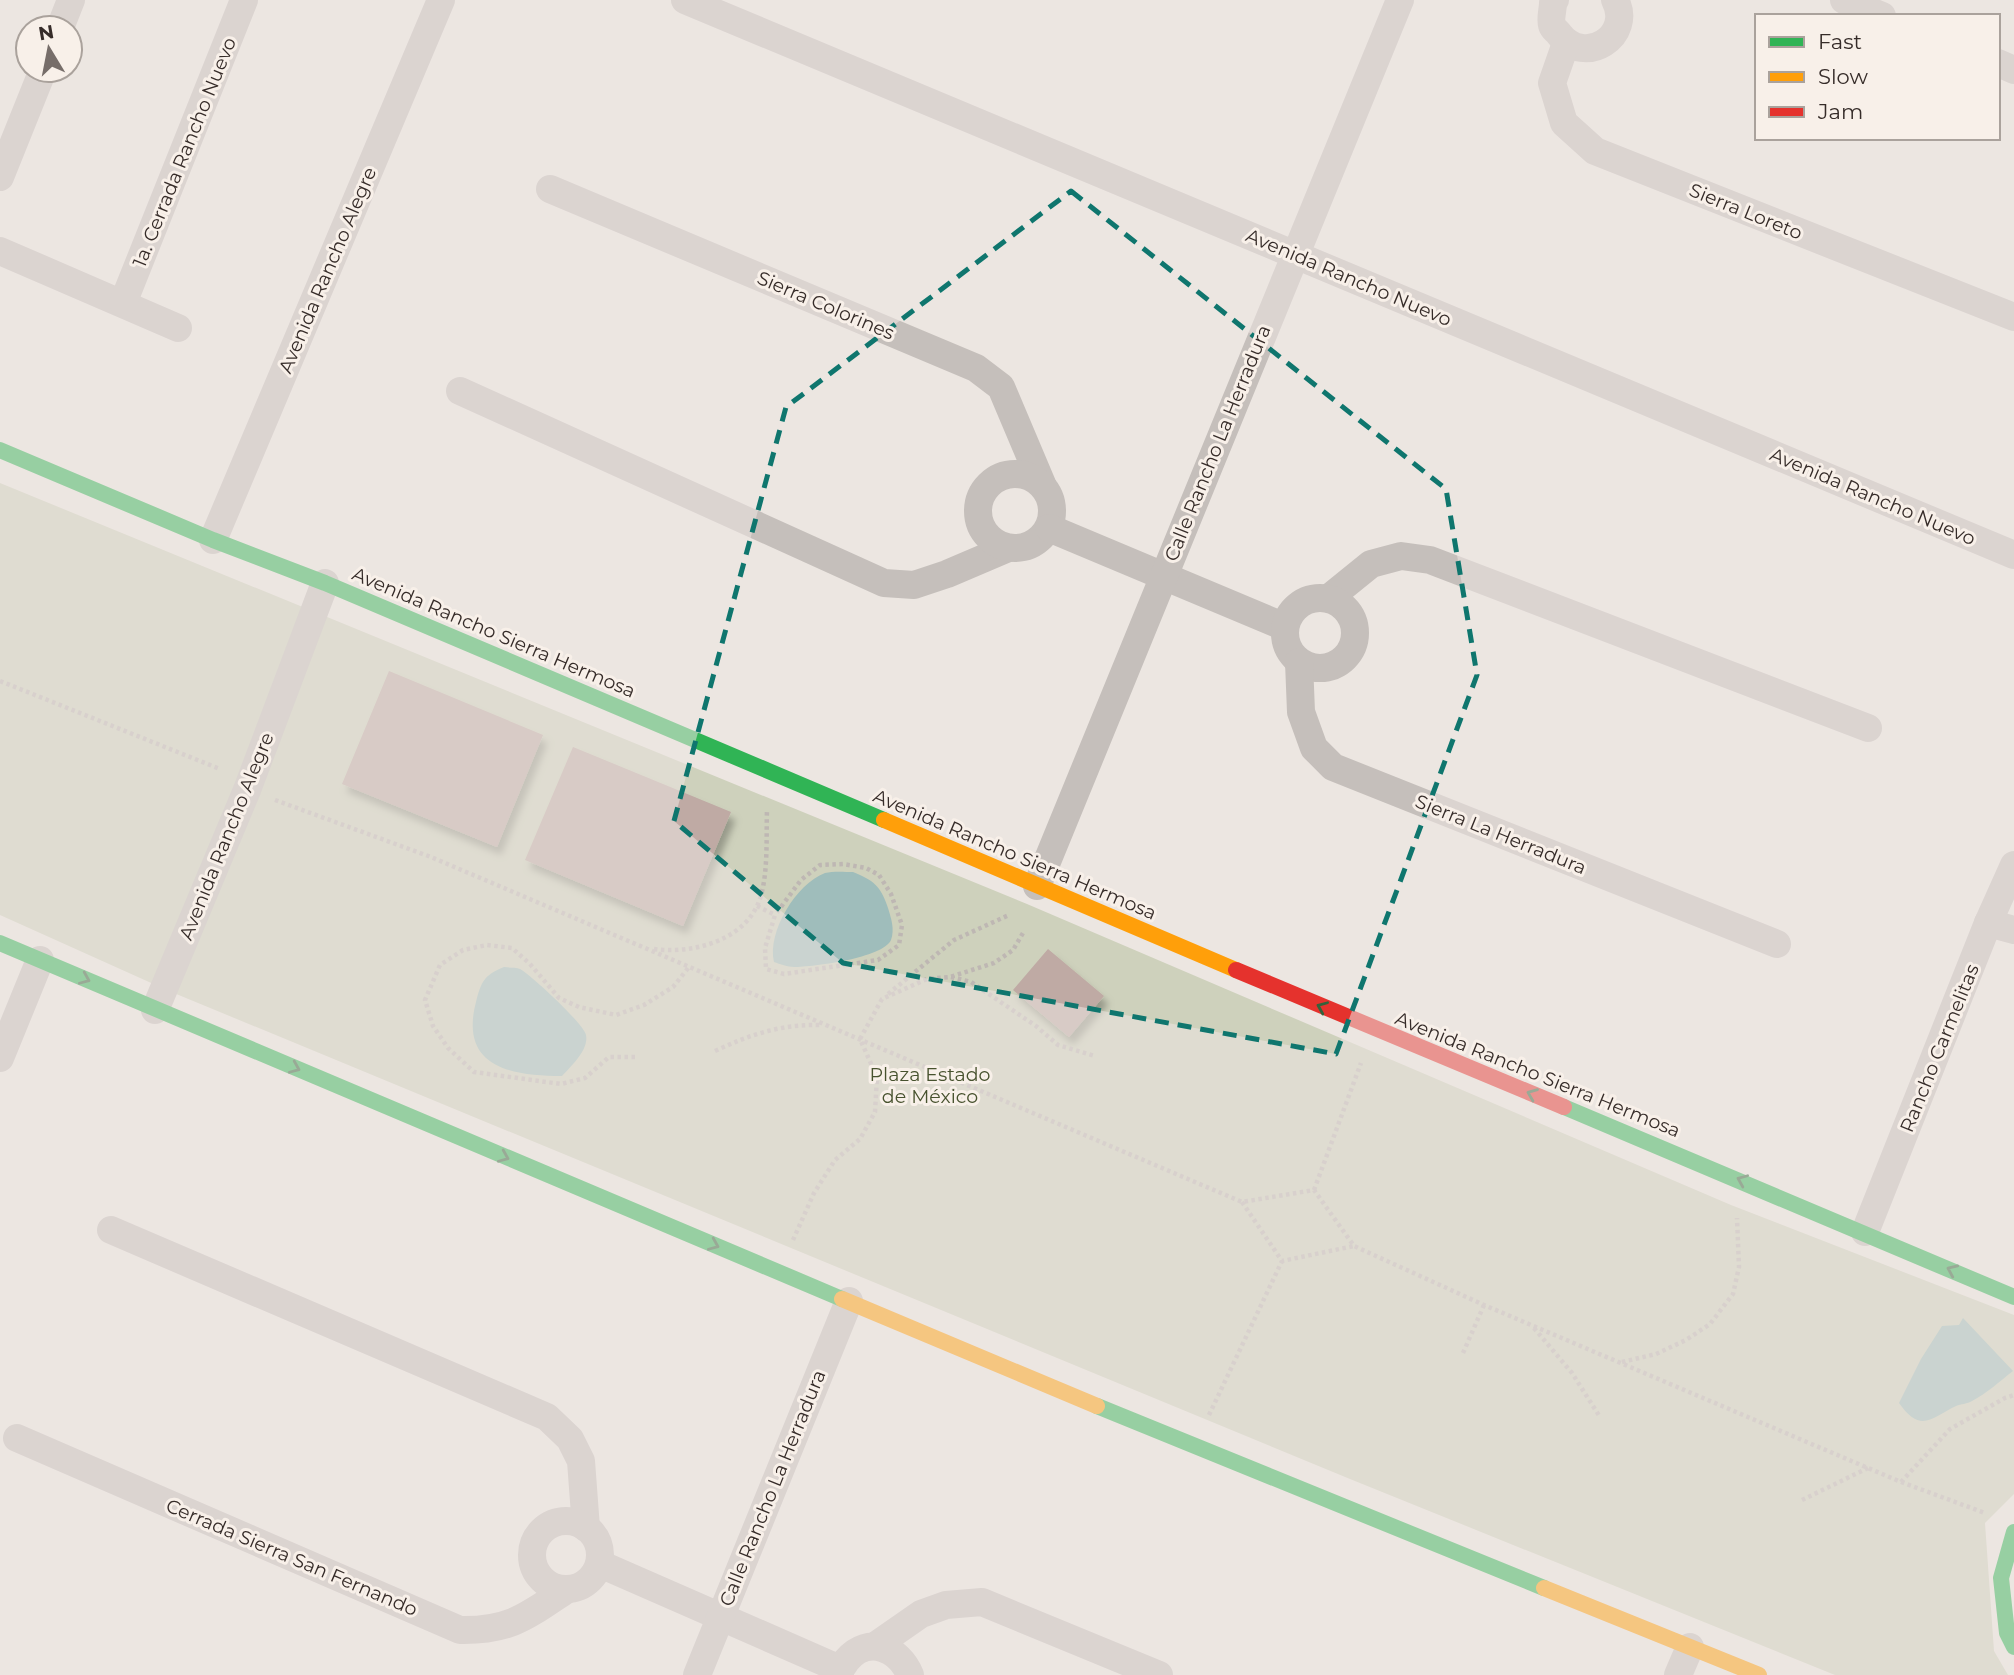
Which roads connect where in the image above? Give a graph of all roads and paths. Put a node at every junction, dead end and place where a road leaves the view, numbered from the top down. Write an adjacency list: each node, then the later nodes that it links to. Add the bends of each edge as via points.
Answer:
1 (244, 0): 15 (street, 1a. Cerrada Rancho Nuevo)
2 (441, 0): 22 (street, Avenida Rancho Alegre)
3 (685, 0): 14 (street, Avenida Rancho Nuevo)
4 (1400, 0): 14 (street, Calle Rancho La Herradura)
5 (1615, 0): 9 (street, via 1618,23 1611,38 1582,49)
6 (1844, 0): 8 (street)
7 (1551, 1): 9 (street, via 1552,25)
8 (1877, 14)
9 (1566, 43): 16 (street, Sierra Loreto, via 1552,83 1564,123 1595,150)
10 (37, 84): 11 (street)
11 (0, 177)
12 (550, 189): 20 (street, Sierra Colorines, via 976,368 1001,387)
13 (0, 251): 15 (street)
14 (1294, 254): 24 (street, Avenida Rancho Nuevo); 25 (street, Calle Rancho La Herradura)
15 (123, 303): 17 (street)
16 (2014, 317)
17 (178, 328)
18 (460, 391): 23 (street, via 884,583 914,585)
19 (0, 450): 22 (street, Avenida Rancho Sierra Hermosa)
20 (1042, 484): 21 (street, Sierra Colorines, via 1051,498); 23 (street, via 1014,473 986,487 979,500 983,531)
21 (1049, 527): 23 (street, via 1039,540 1024,548); 25 (street)
22 (213, 540): 26 (street, Avenida Rancho Sierra Hermosa)
23 (1008, 548)
24 (2014, 555)
25 (1163, 574): 28 (street); 35 (street, Calle Rancho La Herradura)
26 (325, 583): 32 (street, Avenida Rancho Sierra Hermosa); 33 (street, Avenida Rancho Alegre)
27 (1329, 598): 28 (street, via 1309,599 1293,610); 29 (street, via 1345,606 1354,622 1355,639 1348,655 1334,665 1316,668); 31 (street, via 1371,564 1401,556 1430,560)
28 (1285, 627): 29 (street, Sierra La Herradura, via 1287,646)
29 (1299, 662): 41 (street, Sierra La Herradura, via 1301,712 1314,748 1332,767)
30 (0, 681): 33 (path, via 225,770)
31 (1868, 728)
32 (771, 773): 35 (street, Avenida Rancho Sierra Hermosa); 36 (path, via 764,877)
33 (247, 790): 42 (path, via 431,857); 47 (street, Avenida Rancho Alegre)
34 (2014, 865): 38 (street, Rancho Carmelitas)
35 (1037, 886): 46 (path, via 1025,910 954,940); 49 (street, Avenida Rancho Sierra Hermosa, one-way to 35)
36 (757, 906): 37 (path); 42 (path, via 729,936 675,952)
37 (775, 915): 37 (path, via 765,948 766,969 784,974 878,960 899,945 902,925 891,894 879,875 866,868 820,865 800,880)
38 (2001, 926): 59 (street, Rancho Carmelitas)
39 (1024, 933): 45 (path, via 1013,950 994,963)
40 (0, 943): 43 (street)
41 (1777, 944)
42 (647, 948): 44 (path)
43 (40, 960): 47 (street, one-way to 47); 54 (street)
44 (689, 967): 48 (path); 53 (path, via 673,987 616,1015 559,998 512,948 487,945 463,950 440,965 425,1000 433,1026 474,1072 561,1084 585,1078 609,1057)
45 (950, 977): 46 (path, via 927,979); 52 (path, via 971,982 1058,1045)
46 (882, 999): 50 (path)
47 (155, 1010): 62 (street, one-way to 62)
48 (826, 1025): 50 (path); 51 (path, via 771,1029)
49 (1374, 1029): 55 (street, Avenida Rancho Sierra Hermosa, one-way to 49); 56 (path)
50 (860, 1039): 57 (path); 62 (path, via 877,1077 875,1112 860,1139 835,1160 814,1193)
51 (715, 1051)
52 (1095, 1056)
53 (635, 1057)
54 (0, 1058)
55 (1734, 1177): 59 (street, Avenida Rancho Sierra Hermosa, one-way to 55); 68 (path, via 1739,1267 1733,1294 1710,1324 1686,1340 1656,1354)
56 (1314, 1190): 57 (path); 60 (path)
57 (1242, 1202): 61 (path)
58 (111, 1230): 77 (street, via 547,1417 570,1438 581,1461)
59 (1865, 1232): 63 (street, Avenida Rancho Sierra Hermosa, one-way to 59)
60 (1354, 1246): 61 (path); 65 (path)
61 (1282, 1261): 72 (path)
62 (777, 1272): 64 (street)
63 (2014, 1297)
64 (849, 1301): 72 (street); 81 (street, Calle Rancho La Herradura)
65 (1484, 1305): 66 (path); 67 (path)
66 (1531, 1325): 68 (path); 70 (path, via 1572,1373)
67 (1463, 1353)
68 (1621, 1362): 73 (path)
69 (2014, 1395): 74 (path, via 1950,1429)
70 (1600, 1417)
71 (17, 1438): 80 (street, Cerrada Sierra San Fernando, via 460,1630 486,1630 522,1619)
72 (1194, 1447): 83 (street)
73 (1868, 1468): 74 (path); 75 (path)
74 (1901, 1482): 76 (path)
75 (1802, 1500)
76 (1989, 1514)
77 (586, 1528): 79 (street, via 598,1544); 80 (street, via 571,1522 555,1523 541,1531 533,1545 532,1561 538,1576)
78 (2014, 1532): 84 (street, via 2001,1578 2007,1633)
79 (600, 1564): 80 (street, via 587,1583); 81 (street)
80 (566, 1590)
81 (719, 1618): 85 (street); 86 (street, Calle Rancho La Herradura)
82 (875, 1646): 85 (street, via 854,1651); 87 (street, via 892,1650); 88 (street, via 921,1614 946,1605 982,1602)
83 (1690, 1647): 89 (street); 90 (street)
84 (2014, 1647)
85 (840, 1672)
86 (697, 1675)
87 (910, 1675)
88 (1159, 1675)
89 (1678, 1675)
90 (1759, 1675)

